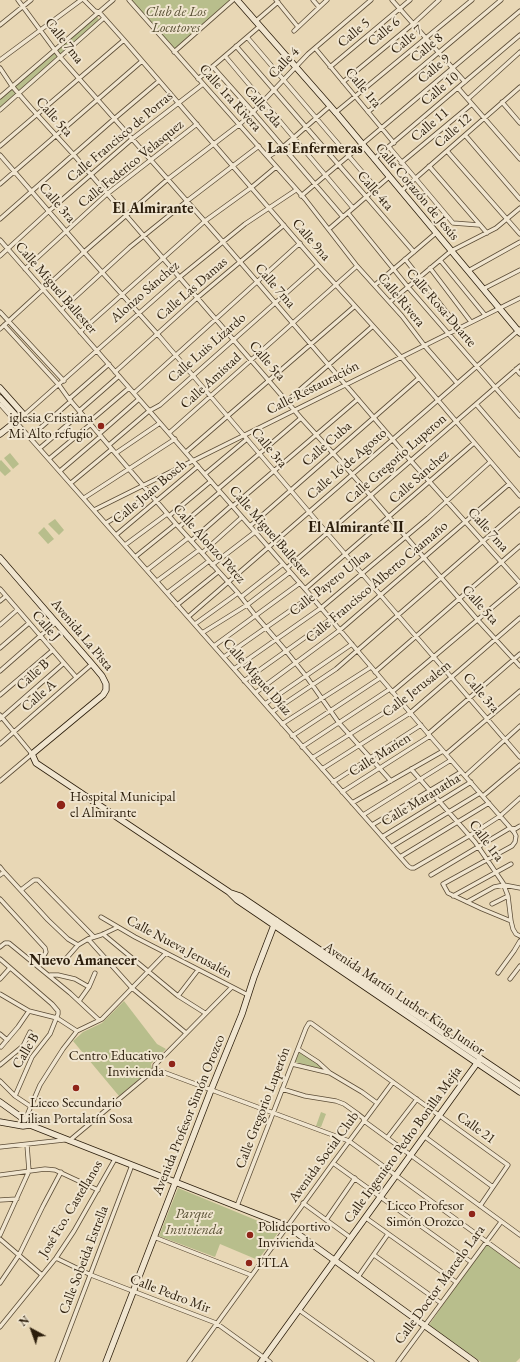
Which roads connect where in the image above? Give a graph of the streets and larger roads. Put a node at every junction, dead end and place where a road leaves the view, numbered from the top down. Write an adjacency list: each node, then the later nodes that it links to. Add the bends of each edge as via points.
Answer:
1 (18, 0): 17 (street, Calle 7ma)
2 (30, 0): 17 (street)
3 (83, 0): 21 (street, Calle 9na); 27 (street)
4 (113, 0): 21 (street)
5 (129, 0): 36 (street, Calle 1ra Rivera)
6 (233, 0): 36 (street)
7 (237, 0): 23 (street, Calle Corazón de Jesús)
8 (312, 0): 18 (street)
9 (327, 0): 18 (street)
10 (371, 0): 34 (street, Calle 4)
11 (392, 0): 19 (street)
12 (410, 0): 19 (street, Calle 5)
13 (439, 0): 24 (street, Calle 6)
14 (472, 0): 31 (street, Calle 7)
15 (501, 0): 38 (street, Calle 8)
16 (277, 1): 23 (street); 26 (street)
17 (23, 7): 25 (street); 27 (street, Calle 7ma)
18 (319, 7): 26 (street)
19 (400, 9): 24 (street); 45 (street, Calle 5)
20 (520, 11): 47 (street, Calle 9)
21 (99, 12): 22 (street, Calle 9na); 35 (street)
22 (104, 18): 32 (street, Calle 9na); 40 (street)
23 (258, 23): 30 (street); 44 (street, Calle Corazón de Jesús)
24 (413, 24): 31 (street); 52 (street, Calle 6)
25 (0, 25)
26 (298, 27): 28 (street)
27 (40, 30): 35 (street, Calle 7ma); 41 (street)
28 (294, 31)
29 (520, 35): 53 (street, Calle 10)
30 (247, 37): 33 (street); 50 (street)
31 (426, 38): 38 (street); 60 (street, Calle 7)
32 (124, 40): 42 (street, Calle 9na); 48 (street)
33 (236, 46): 39 (street); 58 (street, Calle 4ta)
34 (315, 48): 44 (street, Calle 4); 45 (street, Calle 1ra)
35 (55, 50): 40 (street, Calle 7ma); 55 (street)
36 (174, 52): 49 (street, Calle 1ra Rivera)
37 (520, 52): 62 (street)
38 (439, 53): 47 (street); 72 (street, Calle 8)
39 (225, 56): 43 (street); 64 (street)
40 (60, 57): 48 (street, Calle 7ma); 59 (street)
41 (0, 60)
42 (142, 61): 51 (street, Calle 9na); 63 (street)
43 (213, 67): 49 (street); 70 (street, Calle 2da)
44 (295, 67): 50 (street, Calle 4); 68 (street, Calle Corazón de Jesús)
45 (330, 67): 52 (street, Calle 1ra)
46 (0, 68): 55 (street, Calle 5ta)
47 (452, 68): 53 (street); 81 (street, Calle 9)
48 (79, 78): 63 (street, Calle 7ma); 73 (street)
49 (198, 79): 54 (street, Calle 1ra Rivera)
50 (284, 79): 58 (street, Calle 4); 74 (street)
51 (159, 81): 66 (street, Calle 9na); 76 (street)
52 (343, 82): 60 (street, Calle 1ra)
53 (465, 82): 57 (street, Calle 10)
54 (202, 84): 66 (street, Calle Francisco de Porras); 79 (street, Calle 1ra Rivera)
55 (12, 86): 59 (street, Calle 5ta); 61 (street)
56 (520, 87): 65 (street, Calle 12)
57 (458, 88): 62 (street); 86 (street, Calle 10)
58 (273, 90): 64 (street, Calle 4); 80 (street, Calle 4ta)
59 (18, 93): 69 (street); 73 (street, Calle 5ta)
60 (355, 96): 71 (street, Calle 7); 72 (street, Calle 1ra)
61 (0, 97)
62 (468, 99): 67 (street)
63 (97, 100): 76 (street, Calle 7ma); 83 (street)
64 (263, 101): 70 (street, Calle 4); 84 (street)
65 (502, 102): 75 (street, Calle 12); 77 (street)
66 (178, 103): 78 (street, Calle 9na); 85 (street, Calle Francisco de Porras)
67 (472, 104): 75 (street); 101 (street, Calle 11)
68 (330, 106): 71 (street, Calle Corazón de Jesús); 74 (street)
69 (0, 110)
70 (253, 112): 79 (street, Calle 4); 91 (street, Calle 2da)
71 (336, 112): 88 (street, Calle Corazón de Jesús)
72 (368, 112): 81 (street, Calle 1ra)
73 (37, 115): 83 (street, Calle 5ta); 89 (street)
74 (316, 118): 80 (street); 96 (street)
75 (484, 118): 82 (street, Calle 12); 98 (street)
76 (114, 119): 85 (street, Calle 7ma); 95 (street)
77 (520, 123)
78 (197, 124): 87 (street, Calle 9na); 100 (street, Calle Federico Velasquez)
79 (240, 124): 87 (street, Calle 4); 90 (street, Calle 1ra Rivera)
80 (306, 127): 84 (street); 102 (street, Calle 4ta)
81 (382, 128): 86 (street, Calle 1ra); 88 (street, Calle 9)
82 (464, 135): 93 (street, Calle 12); 122 (street)
83 (56, 136): 95 (street, Calle 5ta); 106 (street)
84 (294, 138): 91 (street); 108 (street)
85 (132, 139): 100 (street, Calle 7ma); 107 (street, Calle Francisco de Porras)
86 (394, 143): 92 (street, Calle 10)
87 (215, 144): 103 (street, Calle 9na); 110 (street, Calle 4)
88 (362, 144): 96 (street); 99 (street, Calle Corazón de Jesús)
89 (0, 146)
90 (259, 146): 97 (street, Calle 1ra Rivera); 103 (street)
91 (283, 147): 97 (street); 113 (street, Calle 2da)
92 (389, 147): 99 (street, Calle 10); 101 (street)
93 (447, 151): 104 (street, Calle 12); 132 (street)
94 (0, 154): 106 (street, Calle 3ra)
95 (73, 154): 107 (street, Calle 5ta); 117 (street)
96 (349, 156): 102 (street); 115 (street)
97 (268, 157): 105 (street, Calle 1ra Rivera)
98 (520, 158)
99 (374, 159): 109 (street, Calle Corazón de Jesús)
100 (150, 160): 110 (street, Calle 7ma); 119 (street, Calle Federico Velasquez)
101 (401, 163): 111 (street)
102 (338, 165): 108 (street); 121 (street, Calle 4ta)
103 (233, 166): 114 (street, Calle 9na); 123 (street)
104 (429, 166): 111 (street, Calle 12); 135 (street)
105 (276, 167): 114 (street); 116 (street, Calle 1ra Rivera)
106 (15, 171): 112 (street); 117 (street, Calle 3ra)
107 (90, 175): 119 (street, Calle 5ta); 127 (street, Calle Francisco de Porras)
108 (325, 175): 113 (street); 125 (street)
109 (389, 176): 115 (street); 118 (street, Calle Corazón de Jesús)
110 (168, 179): 123 (street, Calle 7ma); 129 (street, Calle 4)
111 (415, 179): 118 (street, Calle 12); 135 (street, via 453,223)
112 (0, 184)
113 (315, 184): 120 (street); 130 (street, Calle 2da)
114 (252, 187): 124 (street, Calle 9na); 133 (street)
115 (376, 188): 121 (street)
116 (296, 190): 120 (street, Calle 1ra Rivera); 124 (street, Alonzo Sánchez)
117 (32, 191): 127 (street, Calle 3ra); 131 (street)
118 (401, 191): 138 (street, Calle Corazón de Jesús)
119 (107, 194): 129 (street, Calle 5ta); 137 (street, Calle Federico Velasquez)
120 (301, 196): 136 (street, Calle 1ra Rivera)
121 (366, 197): 125 (street); 149 (street, Calle 4ta)
122 (520, 199)
123 (187, 201): 133 (street, Calle 7ma); 141 (street)
124 (269, 208): 134 (street, Calle 9na); 143 (street, Alonzo Sánchez)
125 (353, 208): 128 (street)
126 (520, 208): 132 (street)
127 (49, 211): 137 (street, Calle 3ra); 146 (street, Calle Francisco de Porras)
128 (348, 213): 130 (street); 159 (street, Calle Rosa Duarte)
129 (126, 216): 141 (street, Calle 5ta); 148 (street, Calle 4)
130 (343, 217): 136 (street)
131 (0, 219)
132 (506, 219): 139 (street); 140 (street)
133 (204, 221): 143 (street, Calle 7ma); 151 (street)
134 (284, 224): 145 (street, Calle 9na); 154 (street, Calle Las Damas)
135 (480, 225): 139 (street)
136 (329, 229): 156 (street, Calle Rivera)
137 (67, 232): 148 (street, Calle 3ra); 158 (street, Calle Federico Velasquez)
138 (436, 233): 147 (street, Calle Corazón de Jesús); 149 (street)
139 (487, 233): 147 (street)
140 (520, 234)
141 (144, 236): 151 (street, Calle 5ta); 162 (street)
142 (0, 240): 146 (street, Calle Miguel Ballester)
143 (223, 242): 154 (street, Calle 7ma); 164 (street, Alonzo Sánchez)
144 (520, 242): 161 (street)
145 (300, 243): 155 (street, Calle 9na); 165 (street)
146 (8, 250): 150 (street, Calle Francisco de Porras); 158 (street, Calle Miguel Ballester)
147 (451, 251): 153 (street); 161 (street, Calle Corazón de Jesús)
148 (84, 252): 162 (street, Calle 3ra); 169 (street, Calle 4)
149 (414, 252): 152 (street)
150 (0, 256)
151 (162, 258): 164 (street, Calle 5ta); 171 (street)
152 (405, 259): 159 (street); 163 (street)
153 (440, 260): 157 (street); 181 (street)
154 (240, 262): 165 (street, Calle 7ma); 172 (street, Calle Las Damas)
155 (318, 265): 166 (street, Calle 9na); 175 (street, Calle Luis Lizardo)
156 (357, 266): 166 (street, Calle Amistad); 167 (street, Calle Rivera)
157 (430, 268): 163 (street); 184 (street)
158 (25, 269): 169 (street, Calle Miguel Ballester)
159 (393, 269): 167 (street); 168 (street, Calle Rosa Duarte)
160 (520, 270): 170 (street)
161 (468, 271): 170 (street, Calle Corazón de Jesús)
162 (103, 272): 171 (street, Calle 3ra); 178 (street)
163 (420, 276): 168 (street); 188 (street)
164 (180, 277): 172 (street, Calle 5ta); 180 (street, Alonzo Sánchez)
165 (257, 282): 175 (street, Calle 7ma); 182 (street)
166 (336, 285): 176 (street, Calle 9na); 185 (street, Calle Amistad)
167 (375, 285): 174 (street, Calle Rivera)
168 (408, 287): 174 (street); 193 (street, Calle Rosa Duarte)
169 (43, 289): 178 (street, Calle Miguel Ballester); 183 (street, Calle 4)
170 (483, 289): 177 (street, Calle Corazón de Jesús)
171 (121, 294): 180 (street, Calle 3ra); 191 (street)
172 (197, 298): 182 (street, Calle 5ta); 192 (street, Calle Las Damas)
173 (520, 298): 177 (street, Calle Restauración)
174 (390, 302): 196 (street, Calle Rivera)
175 (275, 303): 185 (street, Calle 7ma); 194 (street, Calle Luis Lizardo)
176 (355, 306): 187 (street, Calle 9na); 195 (street)
177 (499, 308): 181 (street, Calle Restauración); 190 (street, Calle Corazón de Jesús)
178 (61, 310): 191 (street, Calle Miguel Ballester)
179 (0, 312): 183 (street)
180 (138, 313): 192 (street, Calle 3ra); 197 (street, Alonzo Sánchez)
181 (485, 315): 184 (street, Calle Restauración)
182 (216, 319): 194 (street, Calle 5ta); 198 (street)
183 (8, 321): 186 (street, Calle 4); 212 (street)
184 (471, 322): 188 (street, Calle Restauración)
185 (292, 323): 195 (street, Calle 7ma); 200 (street, Calle Amistad)
186 (4, 325): 189 (street, Calle 4); 215 (street, Calle Alonzo Pérez)
187 (373, 326): 199 (street, Calle 9na); 202 (street)
188 (459, 328): 193 (street, Calle Restauración)
189 (0, 329)
190 (519, 331): 203 (street, Calle 16 de Agosto)
191 (80, 332): 197 (street, Calle Miguel Ballester)
192 (157, 333): 198 (street, Calle 3ra); 206 (street, Calle Las Damas)
193 (448, 333): 196 (street, Calle Restauración); 203 (street, Calle Rosa Duarte)
194 (234, 339): 200 (street, Calle 5ta); 208 (street, Calle Luis Lizardo)
195 (311, 345): 202 (street, Calle 7ma); 211 (street)
196 (424, 345): 199 (street, Calle Restauración); 214 (street, Calle Rivera)
197 (96, 350): 201 (street, Calle Miguel Ballester); 212 (street, Alonzo Sánchez)
198 (176, 355): 208 (street, Calle 3ra); 219 (street)
199 (401, 357): 210 (street, Calle 9na); 213 (street, Calle Restauración)
200 (252, 360): 211 (street, Calle 5ta); 220 (street, Calle Amistad)
201 (109, 364): 206 (street, Calle Miguel Ballester); 223 (street)
202 (329, 365): 213 (street, Calle 7ma); 226 (street)
203 (477, 366): 214 (street, Calle 16 de Agosto); 216 (street, Calle Rosa Duarte)
204 (520, 366): 205 (street, Calle Gregorio Luperon)
205 (516, 369): 207 (street); 216 (street, Calle Gregorio Luperon)
206 (115, 372): 209 (street, Calle Miguel Ballester)
207 (520, 374)
208 (193, 375): 220 (street, Calle 3ra); 230 (street, Calle Luis Lizardo, via 160,405)
209 (119, 376): 218 (street, Calle Miguel Ballester); 231 (street)
210 (419, 378): 225 (street, Calle 9na); 235 (street, Calle Cuba)
211 (269, 380): 226 (street, Calle 5ta); 233 (street)
212 (64, 381): 215 (street, Alonzo Sánchez)
213 (345, 384): 224 (street, Calle 7ma); 229 (street, Calle Restauración)
214 (457, 384): 225 (street, Calle 16 de Agosto)
215 (58, 385): 223 (street, Calle Alonzo Pérez); 232 (street, Alonzo Sánchez)
216 (495, 387): 228 (street, Calle Gregorio Luperon); 234 (street, Calle Rosa Duarte)
217 (0, 388): 232 (street)
218 (129, 388): 219 (street, Calle Miguel Ballester); 239 (street)
219 (134, 393): 222 (street, Calle Miguel Ballester)
220 (211, 396): 233 (street, Calle 3ra); 241 (street, Calle Amistad)
221 (0, 398): 237 (street, Calle Miguel Díaz)
222 (139, 399): 230 (street, Calle Miguel Ballester); 244 (street)
223 (70, 400): 231 (street, Calle Alonzo Pérez); 246 (street)
224 (358, 400): 235 (street, Calle 7ma); 243 (street)
225 (437, 400): 238 (street, Calle 9na); 248 (street, Calle 16 de Agosto)
226 (287, 401): 229 (street, Calle 5ta)
227 (0, 404): 237 (street, Calle Miguel Díaz)
228 (476, 404): 238 (street, Calle Gregorio Luperon); 258 (street)
229 (294, 410): 236 (street, Calle 5ta); 245 (street, Calle Restauración)
230 (149, 411): 240 (street, Calle Miguel Ballester); 251 (street, Calle Luis Lizardo)
231 (80, 412): 239 (street, Calle Alonzo Pérez); 252 (street)
232 (24, 415): 237 (street, Alonzo Sánchez)
233 (228, 416): 245 (street, Calle 3ra); 254 (street)
234 (520, 416)
235 (375, 417): 248 (street, Calle 7ma); 257 (street, Calle Cuba)
236 (301, 418): 243 (street, Calle 5ta); 256 (street)
237 (17, 420): 242 (street, Alonzo Sánchez); 246 (street, Calle Miguel Díaz)
238 (455, 422): 250 (street, Calle 9na); 260 (street, Calle Gregorio Luperon)
239 (90, 423): 244 (street, Calle Alonzo Pérez); 259 (street)
240 (160, 423): 241 (street, Calle Miguel Ballester); 255 (street)
241 (169, 433): 247 (street, Calle Miguel Ballester)
242 (0, 434)
243 (316, 434): 257 (street, Calle 5ta); 266 (street)
244 (100, 435): 251 (street, Calle Alonzo Pérez); 265 (street)
245 (244, 435): 249 (street, Calle 3ra); 261 (street, Calle Restauración)
246 (30, 437): 252 (street, Calle Miguel Díaz)
247 (174, 439): 254 (street, Calle Miguel Ballester); 264 (street)
248 (393, 439): 260 (street, Calle 7ma); 268 (street, Calle 16 de Agosto)
249 (247, 440): 256 (street, Calle 3ra); 267 (street, Calle Juan Bosch)
250 (474, 443): 262 (street, Calle 9na); 270 (street, Calle Sanchez)
251 (109, 445): 253 (street, Calle Alonzo Pérez)
252 (40, 448): 259 (street, Calle Miguel Díaz)
253 (112, 449): 255 (street, Calle Alonzo Pérez); 271 (street)
254 (186, 452): 261 (street, Calle Miguel Ballester)
255 (116, 453): 264 (street, Calle Alonzo Pérez)
256 (259, 453): 266 (street, Calle 3ra); 274 (street)
257 (334, 453): 268 (street, Calle 5ta); 275 (street, Calle Cuba)
258 (520, 455)
259 (49, 459): 265 (street, Calle Miguel Díaz)
260 (411, 460): 270 (street, Calle 7ma); 277 (street, Calle Gregorio Luperon)
261 (193, 461): 263 (street, Calle Miguel Ballester); 273 (street, Calle Restauración)
262 (490, 462): 272 (street, Calle 9na); 281 (street, Calle Payero Ulloa)
263 (198, 466): 267 (street, Calle Miguel Ballester); 280 (street, Calle Juan Bosch)
264 (130, 469): 273 (street, Calle Alonzo Pérez); 279 (street)
265 (60, 471): 271 (street, Calle Miguel Díaz)
266 (274, 471): 275 (street, Calle 3ra); 282 (street)
267 (204, 474): 269 (street, Calle Miguel Ballester)
268 (352, 474): 277 (street, Calle 5ta); 285 (street, Calle 16 de Agosto)
269 (211, 481): 274 (street, Calle Miguel Ballester); 286 (street)
270 (430, 482): 281 (street, Calle 7ma); 288 (street, Calle Sanchez)
271 (70, 483): 279 (street, Calle Miguel Díaz)
272 (510, 484): 278 (street, Calle 9na); 289 (street, Calle Francisco Alberto Caamaño)
273 (144, 486): 276 (street, Calle Alonzo Pérez); 284 (street, Calle Restauración)
274 (219, 490): 282 (street, Calle Miguel Ballester); 291 (street)
275 (291, 491): 285 (street, Calle 3ra); 292 (street, Calle Cuba)
276 (150, 494): 280 (street, Calle Alonzo Pérez); 290 (street)
277 (370, 496): 288 (street, Calle 5ta); 294 (street, Calle Gregorio Luperon)
278 (520, 496)
279 (84, 498): 284 (street, Calle Miguel Díaz)
280 (156, 501): 286 (street, Calle Alonzo Pérez); 295 (street, Calle Juan Bosch)
281 (447, 501): 289 (street, Calle 7ma); 296 (street, Calle Payero Ulloa)
282 (232, 506): 287 (street, Calle Miguel Ballester); 299 (street)
283 (520, 509): 298 (street)
284 (94, 510): 290 (street, Calle Miguel Díaz)
285 (308, 512): 294 (street, Calle 3ra); 302 (street, Calle 16 de Agosto)
286 (168, 515): 291 (street, Calle Alonzo Pérez); 300 (street)
287 (242, 517): 292 (street, Calle Miguel Ballester); 303 (street)
288 (389, 517): 296 (street, Calle 5ta); 304 (street, Calle Sanchez)
289 (466, 522): 298 (street, Calle 7ma); 307 (street, Calle Francisco Alberto Caamaño)
290 (106, 523): 295 (street, Calle Miguel Díaz)
291 (177, 526): 297 (street, Calle Alonzo Pérez); 305 (street)
292 (250, 526): 293 (street, Calle Miguel Ballester)
293 (255, 532): 302 (street, Calle Miguel Ballester); 311 (street)
294 (327, 533): 304 (street, Calle 3ra); 312 (street, Calle Gregorio Luperon)
295 (116, 535): 300 (street, Calle Miguel Díaz)
296 (405, 537): 307 (street, Calle 5ta); 316 (street, Calle Payero Ulloa)
297 (188, 538): 299 (street, Calle Alonzo Pérez); 313 (street)
298 (483, 541): 309 (street, Calle 7ma); 317 (street)
299 (191, 542): 303 (street, Calle Alonzo Pérez)
300 (125, 545): 305 (street, Calle Miguel Díaz)
301 (520, 546): 309 (street)
302 (268, 547): 310 (street, Calle Miguel Ballester); 319 (street, Calle 16 de Agosto)
303 (200, 551): 308 (street, Calle Alonzo Pérez); 318 (street)
304 (345, 554): 316 (street, Calle 3ra); 323 (street, Calle Sanchez)
305 (135, 556): 313 (street, Calle Miguel Díaz)
306 (0, 558): 342 (street, Avenida La Pista)
307 (424, 558): 317 (street, Calle 5ta); 326 (street, Calle Francisco Alberto Caamaño)
308 (209, 561): 311 (street, Calle Alonzo Pérez); 324 (street)
309 (501, 562): 321 (street, Calle 7ma); 330 (street)
310 (283, 564): 312 (street, Calle Miguel Ballester); 329 (street)
311 (212, 565): 314 (street, Calle Alonzo Pérez)
312 (287, 568): 315 (street, Calle Miguel Ballester)
313 (147, 570): 318 (street, Calle Miguel Díaz)
314 (218, 572): 319 (street, Calle Alonzo Pérez); 332 (street)
315 (290, 572): 320 (street, Calle Miguel Ballester); 333 (street)
316 (362, 574): 326 (street, Calle 3ra); 334 (street, Calle Payero Ulloa)
317 (441, 578): 330 (street, Calle 5ta); 337 (street)
318 (157, 581): 324 (street, Calle Miguel Díaz)
319 (227, 582): 325 (street, Calle Alonzo Pérez); 338 (street, Calle 16 de Agosto)
320 (300, 583): 323 (street, Calle Miguel Ballester); 336 (street)
321 (520, 583): 341 (street)
322 (0, 589): 327 (street, Calle J)
323 (305, 589): 328 (street, Calle Miguel Ballester)
324 (167, 593): 332 (street, Calle Miguel Díaz)
325 (238, 593): 329 (street, Calle Alonzo Pérez); 344 (street)
326 (381, 595): 337 (street, Calle 3ra); 347 (street, Calle Francisco Alberto Caamaño)
327 (6, 596): 331 (street); 335 (street, Calle J)
328 (310, 596): 334 (street, Calle Miguel Ballester); 346 (street)
329 (241, 597): 333 (street, Calle Alonzo Pérez)
330 (459, 599): 341 (street, Calle 5ta); 350 (street)
331 (0, 601)
332 (177, 604): 338 (street, Calle Miguel Díaz)
333 (247, 605): 336 (street, Calle Alonzo Pérez); 348 (street)
334 (321, 608): 340 (street, Calle Miguel Ballester); 351 (street, Calle Payero Ulloa)
335 (17, 610): 343 (street, Calle J); 345 (street)
336 (255, 615): 346 (street, Calle Alonzo Pérez); 354 (street)
337 (398, 615): 350 (street, Calle 3ra); 358 (street)
338 (188, 616): 344 (street, Calle Miguel Díaz)
339 (520, 618): 352 (street, Calle Jerusalem)
340 (331, 619): 347 (street, Calle Miguel Ballester); 357 (street)
341 (478, 620): 352 (street, Calle 5ta); 360 (street)
342 (56, 622): 349 (street); 365 (street, Avenida La Pista)
343 (29, 623): 349 (street, Calle J); 355 (street)
344 (194, 624): 348 (street, Calle Miguel Díaz)
345 (0, 625)
346 (266, 628): 351 (street, Calle Alonzo Pérez); 361 (street)
347 (340, 630): 353 (street, Calle Miguel Ballester); 363 (street, Calle Francisco Alberto Caamaño)
348 (202, 633): 354 (street, Calle Miguel Díaz)
349 (40, 636): 356 (street, Calle J); 369 (street)
350 (416, 636): 360 (street, Calle 3ra); 370 (street)
351 (276, 639): 357 (street, Calle Alonzo Pérez); 368 (street, Calle Payero Ulloa)
352 (496, 639): 362 (street, Calle 5ta); 373 (street, Calle Jerusalem)
353 (352, 644): 358 (street, Calle Miguel Ballester); 371 (street)
354 (214, 646): 361 (street, Calle Miguel Díaz)
355 (0, 648)
356 (52, 650): 364 (street, Calle J); 380 (street)
357 (286, 651): 363 (street, Calle Alonzo Pérez); 375 (street)
358 (358, 651): 367 (street, Calle Miguel Ballester); 376 (street)
359 (520, 654): 362 (street, Calle Marien)
360 (434, 656): 373 (street, Calle 3ra); 377 (street)
361 (224, 658): 368 (street, Calle Miguel Díaz)
362 (514, 659): 366 (street, Calle 5ta); 381 (street, Calle Marien)
363 (296, 662): 371 (street, Calle Alonzo Pérez); 379 (street, Calle Francisco Alberto Caamaño)
364 (64, 663): 372 (street, Calle J); 388 (street, Calle B)
365 (92, 664): 372 (street, Calle A); 403 (street, Avenida La Pista, via 106,684 103,695)
366 (520, 666)
367 (371, 667): 370 (street, Calle Miguel Ballester); 382 (street)
368 (234, 669): 375 (street, Calle Miguel Díaz)
369 (0, 672)
370 (375, 672): 374 (street, Calle Miguel Ballester)
371 (306, 676): 376 (street, Calle Alonzo Pérez); 384 (street)
372 (76, 677): 394 (street, Calle A)
373 (452, 677): 381 (street, Calle 3ra); 387 (street, Calle Jerusalem)
374 (380, 678): 377 (street, Calle Miguel Ballester); 385 (street)
375 (244, 681): 379 (street, Calle Miguel Díaz)
376 (312, 685): 382 (street, Calle Alonzo Pérez); 386 (street)
377 (391, 690): 383 (street, Calle Miguel Ballester); 390 (street)
378 (520, 691): 389 (street)
379 (255, 693): 384 (street, Calle Miguel Díaz)
380 (0, 696)
381 (470, 698): 389 (street, Calle 3ra); 396 (street, Calle Marien)
382 (321, 699): 385 (street, Calle Alonzo Pérez); 391 (street)
383 (401, 702): 387 (street, Calle Miguel Ballester); 395 (street)
384 (265, 704): 386 (street, Calle Miguel Díaz)
385 (330, 711): 390 (street, Calle Alonzo Pérez); 397 (street)
386 (272, 712): 391 (street, Calle Miguel Díaz)
387 (410, 713): 392 (street, Calle Miguel Ballester); 400 (street, Calle Jerusalem)
388 (1, 718): 394 (street)
389 (488, 719): 398 (street, Calle 3ra); 404 (street)
390 (338, 723): 395 (street, Calle Alonzo Pérez); 401 (street)
391 (282, 724): 397 (street, Calle Miguel Díaz)
392 (421, 725): 396 (street, Calle Miguel Ballester); 407 (street)
393 (520, 726): 398 (street)
394 (14, 732): 399 (street, Calle A); 403 (street)
395 (349, 734): 400 (street, Calle Alonzo Pérez); 406 (street)
396 (429, 735): 402 (street, Calle Miguel Ballester); 410 (street, Calle Marien)
397 (292, 736): 401 (street, Calle Miguel Díaz)
398 (506, 739): 405 (street, Calle 3ra); 414 (street)
399 (0, 744)
400 (359, 745): 407 (street, Calle Alonzo Pérez); 411 (street, Calle Jerusalem)
401 (302, 747): 406 (street, Calle Miguel Díaz)
402 (443, 751): 404 (street, Calle Miguel Ballester); 412 (street)
403 (32, 754): 416 (street); 456 (street, via 36,763 229,892 237,900)
404 (446, 754): 408 (street, Calle Miguel Ballester)
405 (520, 756)
406 (312, 758): 411 (street, Calle Miguel Díaz)
407 (371, 758): 410 (street, Calle Alonzo Pérez); 418 (street)
408 (451, 760): 413 (street, Calle Miguel Ballester); 415 (street)
409 (520, 765): 422 (street)
410 (380, 768): 417 (street, Calle Alonzo Pérez); 421 (street, Calle Marien)
411 (322, 769): 418 (street, Calle Miguel Díaz)
412 (411, 769): 415 (street, Calle 1ra); 417 (street)
413 (461, 772): 414 (street, Calle Miguel Ballester); 420 (street)
414 (465, 776): 419 (street, Calle Miguel Ballester)
415 (420, 780): 420 (street, Calle 1ra); 428 (street)
416 (0, 781)
417 (391, 781): 425 (street)
418 (333, 782): 421 (street, Calle Miguel Díaz)
419 (471, 782): 422 (street, Calle Miguel Ballester); 424 (street, Calle Maranatha)
420 (429, 791): 424 (street, Calle 1ra); 431 (street)
421 (342, 792): 425 (street, Calle Miguel Díaz)
422 (481, 794): 426 (street, Calle Miguel Ballester); 427 (street)
423 (520, 798): 429 (street, Calle Miguel Díaz)
424 (439, 802): 427 (street, Calle 1ra); 435 (street, Calle Maranatha)
425 (352, 803): 428 (street, Calle Miguel Díaz)
426 (489, 803): 429 (street, Calle Miguel Ballester); 430 (street)
427 (448, 812): 430 (street, Calle 1ra); 436 (street)
428 (363, 815): 431 (street, Calle Miguel Díaz)
429 (500, 816): 433 (street, Calle Miguel Ballester); 434 (street, Calle Miguel Díaz)
430 (458, 823): 434 (street, Calle 1ra); 438 (street)
431 (372, 825): 435 (street, Calle Miguel Díaz)
432 (520, 826): 433 (street, via 516,829)
433 (510, 828): 437 (street); 439 (street, Calle Miguel Ballester, via 516,836 515,842)
434 (469, 836): 437 (street, Calle 1ra); 438 (street, Calle Miguel Díaz, via 414,868 408,866)
435 (382, 837): 436 (street, Calle Miguel Díaz)
436 (391, 847): 438 (street, Calle Miguel Díaz)
437 (479, 847): 439 (street, Calle 1ra); 445 (street)
438 (400, 857)
439 (488, 859): 443 (street, Calle 1ra); 449 (street, via 443,884)
440 (511, 864): 443 (street)
441 (0, 867): 442 (street)
442 (4, 872): 444 (street); 448 (street)
443 (496, 872): 446 (street, Calle 1ra); 449 (street)
444 (0, 875)
445 (431, 875)
446 (504, 885): 447 (street); 450 (street, Calle 1ra); 452 (street, via 494,887)
447 (520, 888)
448 (21, 890): 460 (street, via 34,880 38,880); 463 (street, via 48,920)
449 (453, 896): 452 (street)
450 (508, 896): 453 (street); 455 (street, Calle 1ra)
451 (0, 899): 468 (street, via 45,948 46,952)
452 (467, 902): 455 (street)
453 (492, 904)
454 (101, 917): 457 (street, Calle Nueva Jerusalén)
455 (511, 921): 459 (street, Calle 1ra, via 514,932)
456 (275, 923): 483 (street, Avenida Profesor Simón Orozco); 497 (street, Avenida Martín Luther King Junior)
457 (118, 927): 458 (street); 465 (street, Calle Nueva Jerusalén)
458 (103, 934): 460 (street); 472 (street)
459 (520, 936)
460 (94, 937): 461 (street)
461 (88, 938): 463 (street); 480 (street)
462 (520, 941): 474 (street)
463 (78, 945): 467 (street)
464 (0, 947): 468 (street, via 7,942)
465 (166, 953): 471 (street, Calle Nueva Jerusalén); 472 (street)
466 (0, 959): 470 (street)
467 (64, 961)
468 (38, 966): 475 (street)
469 (520, 966): 477 (street)
470 (10, 968): 476 (street); 487 (street, via 55,1008)
471 (198, 970): 479 (street, Calle Nueva Jerusalén); 482 (street)
472 (147, 972): 480 (street); 482 (street)
473 (96, 973): 478 (street)
474 (498, 973)
475 (50, 975): 478 (street, via 75,979); 484 (street)
476 (0, 979)
477 (510, 979)
478 (89, 987): 484 (street)
479 (232, 987): 483 (street, Calle Nueva Jerusalén); 486 (street)
480 (132, 988): 488 (street); 492 (street)
481 (0, 994): 485 (street)
482 (178, 996): 486 (street)
483 (248, 996): 506 (street, Avenida Profesor Simón Orozco)
484 (79, 1001): 488 (street)
485 (29, 1011): 487 (street); 494 (street)
486 (205, 1014): 492 (street)
487 (57, 1018): 490 (street); 508 (street, Calle B, via 50,1034 32,1057)
488 (99, 1020): 490 (street)
489 (313, 1023): 496 (street, Calle Gregorio Luperón, via 307,1025); 503 (street, Calle 21)
490 (77, 1031): 512 (street, via 40,1085)
491 (30, 1032): 499 (street, via 23,1046)
492 (186, 1033): 500 (street, via 154,1065)
493 (0, 1034): 494 (street)
494 (7, 1040): 495 (street)
495 (1, 1047)
496 (298, 1048): 498 (street, Calle Gregorio Luperón); 501 (street)
497 (479, 1061): 504 (street, Avenida Martín Luther King Junior); 507 (street, Avenida Martín Luther King Junior); 514 (street, Calle Ingeniero Pedro Bonilla Mejía)
498 (292, 1064): 501 (street); 505 (street, Calle Gregorio Luperón)
499 (0, 1065)
500 (155, 1069): 506 (street); 521 (street)
501 (330, 1073): 511 (street)
502 (0, 1080): 508 (street)
503 (393, 1082): 509 (street, Calle 21); 511 (street, Avenida Social Club)
504 (520, 1086)
505 (282, 1089): 513 (street, Calle Gregorio Luperón); 516 (street, via 344,1104)
506 (211, 1090): 513 (street); 534 (street, Avenida Profesor Simón Orozco)
507 (520, 1092)
508 (15, 1096): 512 (street)
509 (417, 1098): 514 (street, Calle 21); 520 (street)
510 (0, 1102): 515 (street)
511 (377, 1103): 516 (street, Avenida Social Club)
512 (30, 1106): 515 (street)
513 (272, 1113): 522 (street); 541 (street, Calle Gregorio Luperón)
514 (440, 1115): 519 (street, Calle Ingeniero Pedro Bonilla Mejía); 535 (street, Calle 21, via 508,1165)
515 (25, 1120): 518 (street)
516 (364, 1121): 520 (street); 522 (street, Avenida Social Club)
517 (0, 1122): 518 (street)
518 (30, 1125): 521 (street)
519 (425, 1137): 525 (street, Calle Ingeniero Pedro Bonilla Mejía); 535 (street)
520 (387, 1138): 525 (street)
521 (67, 1140): 523 (street); 526 (street)
522 (349, 1142): 527 (street, Avenida Social Club); 532 (street)
523 (26, 1145): 524 (street); 529 (street)
524 (0, 1148)
525 (411, 1156): 532 (street, Calle Ingeniero Pedro Bonilla Mejía); 542 (street)
526 (115, 1159): 528 (street); 536 (street, José Fco. Castellanos)
527 (333, 1163): 533 (street); 540 (street, Avenida Social Club)
528 (132, 1166): 534 (street); 562 (street, Calle Sobeida Estrella)
529 (29, 1172): 530 (street, via 45,1169); 531 (street); 538 (street)
530 (61, 1172): 536 (street); 554 (street)
531 (0, 1175)
532 (396, 1176): 537 (street, Calle Ingeniero Pedro Bonilla Mejía); 553 (street)
533 (355, 1178): 537 (street); 544 (street)
534 (175, 1182): 541 (street); 550 (street, Avenida Profesor Simón Orozco)
535 (493, 1187): 542 (street, Calle 21)
536 (98, 1190): 556 (street, José Fco. Castellanos)
537 (381, 1198): 543 (street, Calle Ingeniero Pedro Bonilla Mejía); 558 (street)
538 (18, 1199): 539 (street); 548 (street)
539 (0, 1200)
540 (303, 1203): 544 (street); 546 (street, Avenida Social Club)
541 (237, 1206): 546 (street)
542 (480, 1206): 545 (street)
543 (366, 1218): 547 (street); 551 (street, Calle Ingeniero Pedro Bonilla Mejía)
544 (326, 1220): 551 (street)
545 (501, 1222): 549 (street); 553 (street, Calle Doctor Marcelo Lara)
546 (288, 1226): 557 (street); 563 (street, Avenida Social Club)
547 (388, 1234): 555 (street); 566 (street)
548 (0, 1235)
549 (520, 1235)
550 (154, 1237): 563 (street); 568 (street, Avenida Profesor Simón Orozco)
551 (351, 1238): 557 (street, Calle Ingeniero Pedro Bonilla Mejía)
552 (0, 1239): 554 (street)
553 (485, 1241): 558 (street, Calle Doctor Marcelo Lara); 559 (street)
554 (19, 1255): 561 (street); 564 (street)
555 (374, 1255): 565 (street); 569 (street)
556 (56, 1258): 561 (street, José Fco. Castellanos); 562 (street, Calle Pedro Mir)
557 (335, 1260): 565 (street); 570 (street, Calle Ingeniero Pedro Bonilla Mejía)
558 (471, 1262): 566 (street, Calle Doctor Marcelo Lara)
559 (520, 1266)
560 (0, 1274): 564 (street)
561 (42, 1275): 573 (street, José Fco. Castellanos)
562 (91, 1275): 568 (street, Calle Pedro Mir); 576 (street, Calle Sobeida Estrella)
563 (251, 1275): 571 (street, Avenida Social Club)
564 (4, 1277): 567 (street)
565 (358, 1277): 572 (street)
566 (456, 1282): 569 (street, Calle Doctor Marcelo Lara)
567 (0, 1283)
568 (134, 1291): 571 (street, Calle Pedro Mir); 577 (street, Avenida Profesor Simón Orozco)
569 (441, 1303): 572 (street, Calle Doctor Marcelo Lara)
570 (299, 1310): 574 (street, Calle Ingeniero Pedro Bonilla Mejía); 580 (street)
571 (216, 1323): 574 (street, Calle Pedro Mir); 578 (street, Avenida Social Club)
572 (424, 1326): 575 (street); 581 (street, Calle Doctor Marcelo Lara)
573 (0, 1327)
574 (262, 1360): 579 (street, Calle Pedro Mir)
575 (471, 1361)
576 (57, 1362)
577 (106, 1362)
578 (189, 1362)
579 (270, 1362)
580 (372, 1362)
581 (398, 1362)

